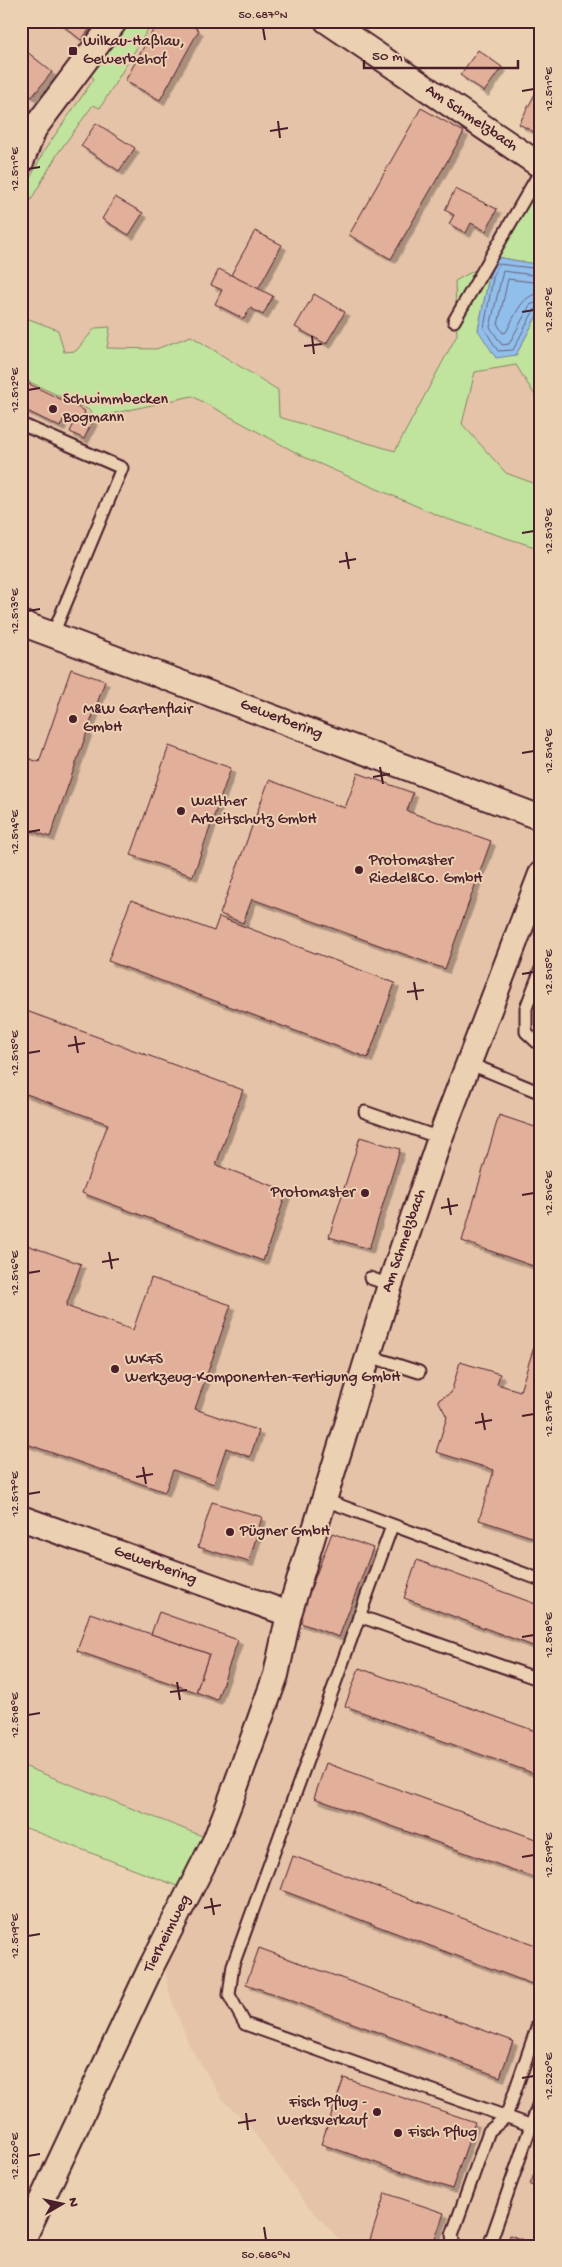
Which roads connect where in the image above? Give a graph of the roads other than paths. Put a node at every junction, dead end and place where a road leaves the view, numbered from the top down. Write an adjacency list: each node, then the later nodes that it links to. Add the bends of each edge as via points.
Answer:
1 (115, 21): 3 (street, via 34,129)
2 (336, 24): 4 (street, Am Schmelzbach)
3 (21, 162)
4 (541, 166)
5 (541, 170): 6 (lane)
6 (454, 321)
7 (21, 424): 9 (lane, via 122,468)
8 (21, 623): 9 (street, Gewerbering)
9 (53, 634): 10 (street, Gewerbering)
10 (541, 818)
11 (538, 888): 14 (street, Am Schmelzbach)
12 (541, 969): 13 (lane, via 526,1008 526,1032)
13 (541, 1046)
14 (468, 1063): 15 (lane); 17 (street, Am Schmelzbach)
15 (541, 1092)
16 (365, 1112): 17 (lane)
17 (440, 1138): 18 (street, Am Schmelzbach, via 380,1281)
18 (368, 1356): 19 (lane); 20 (street, Am Schmelzbach)
19 (419, 1372)
20 (325, 1500): 22 (lane); 24 (street, Am Schmelzbach)
21 (21, 1518): 24 (street, Gewerbering)
22 (392, 1526): 23 (lane); 25 (lane)
23 (541, 1580)
24 (289, 1614): 31 (street, Tierheimweg, via 276,1675 215,1841 152,1965)
25 (359, 1616): 26 (lane); 29 (lane, via 233,1965 229,1995 245,2024)
26 (541, 1680)
27 (541, 2016): 29 (lane)
28 (541, 2097): 30 (lane)
29 (506, 2117): 30 (lane); 32 (lane, via 489,2131 452,2235)
30 (536, 2127): 33 (lane)
31 (21, 2244)
32 (454, 2246)
33 (489, 2246)

